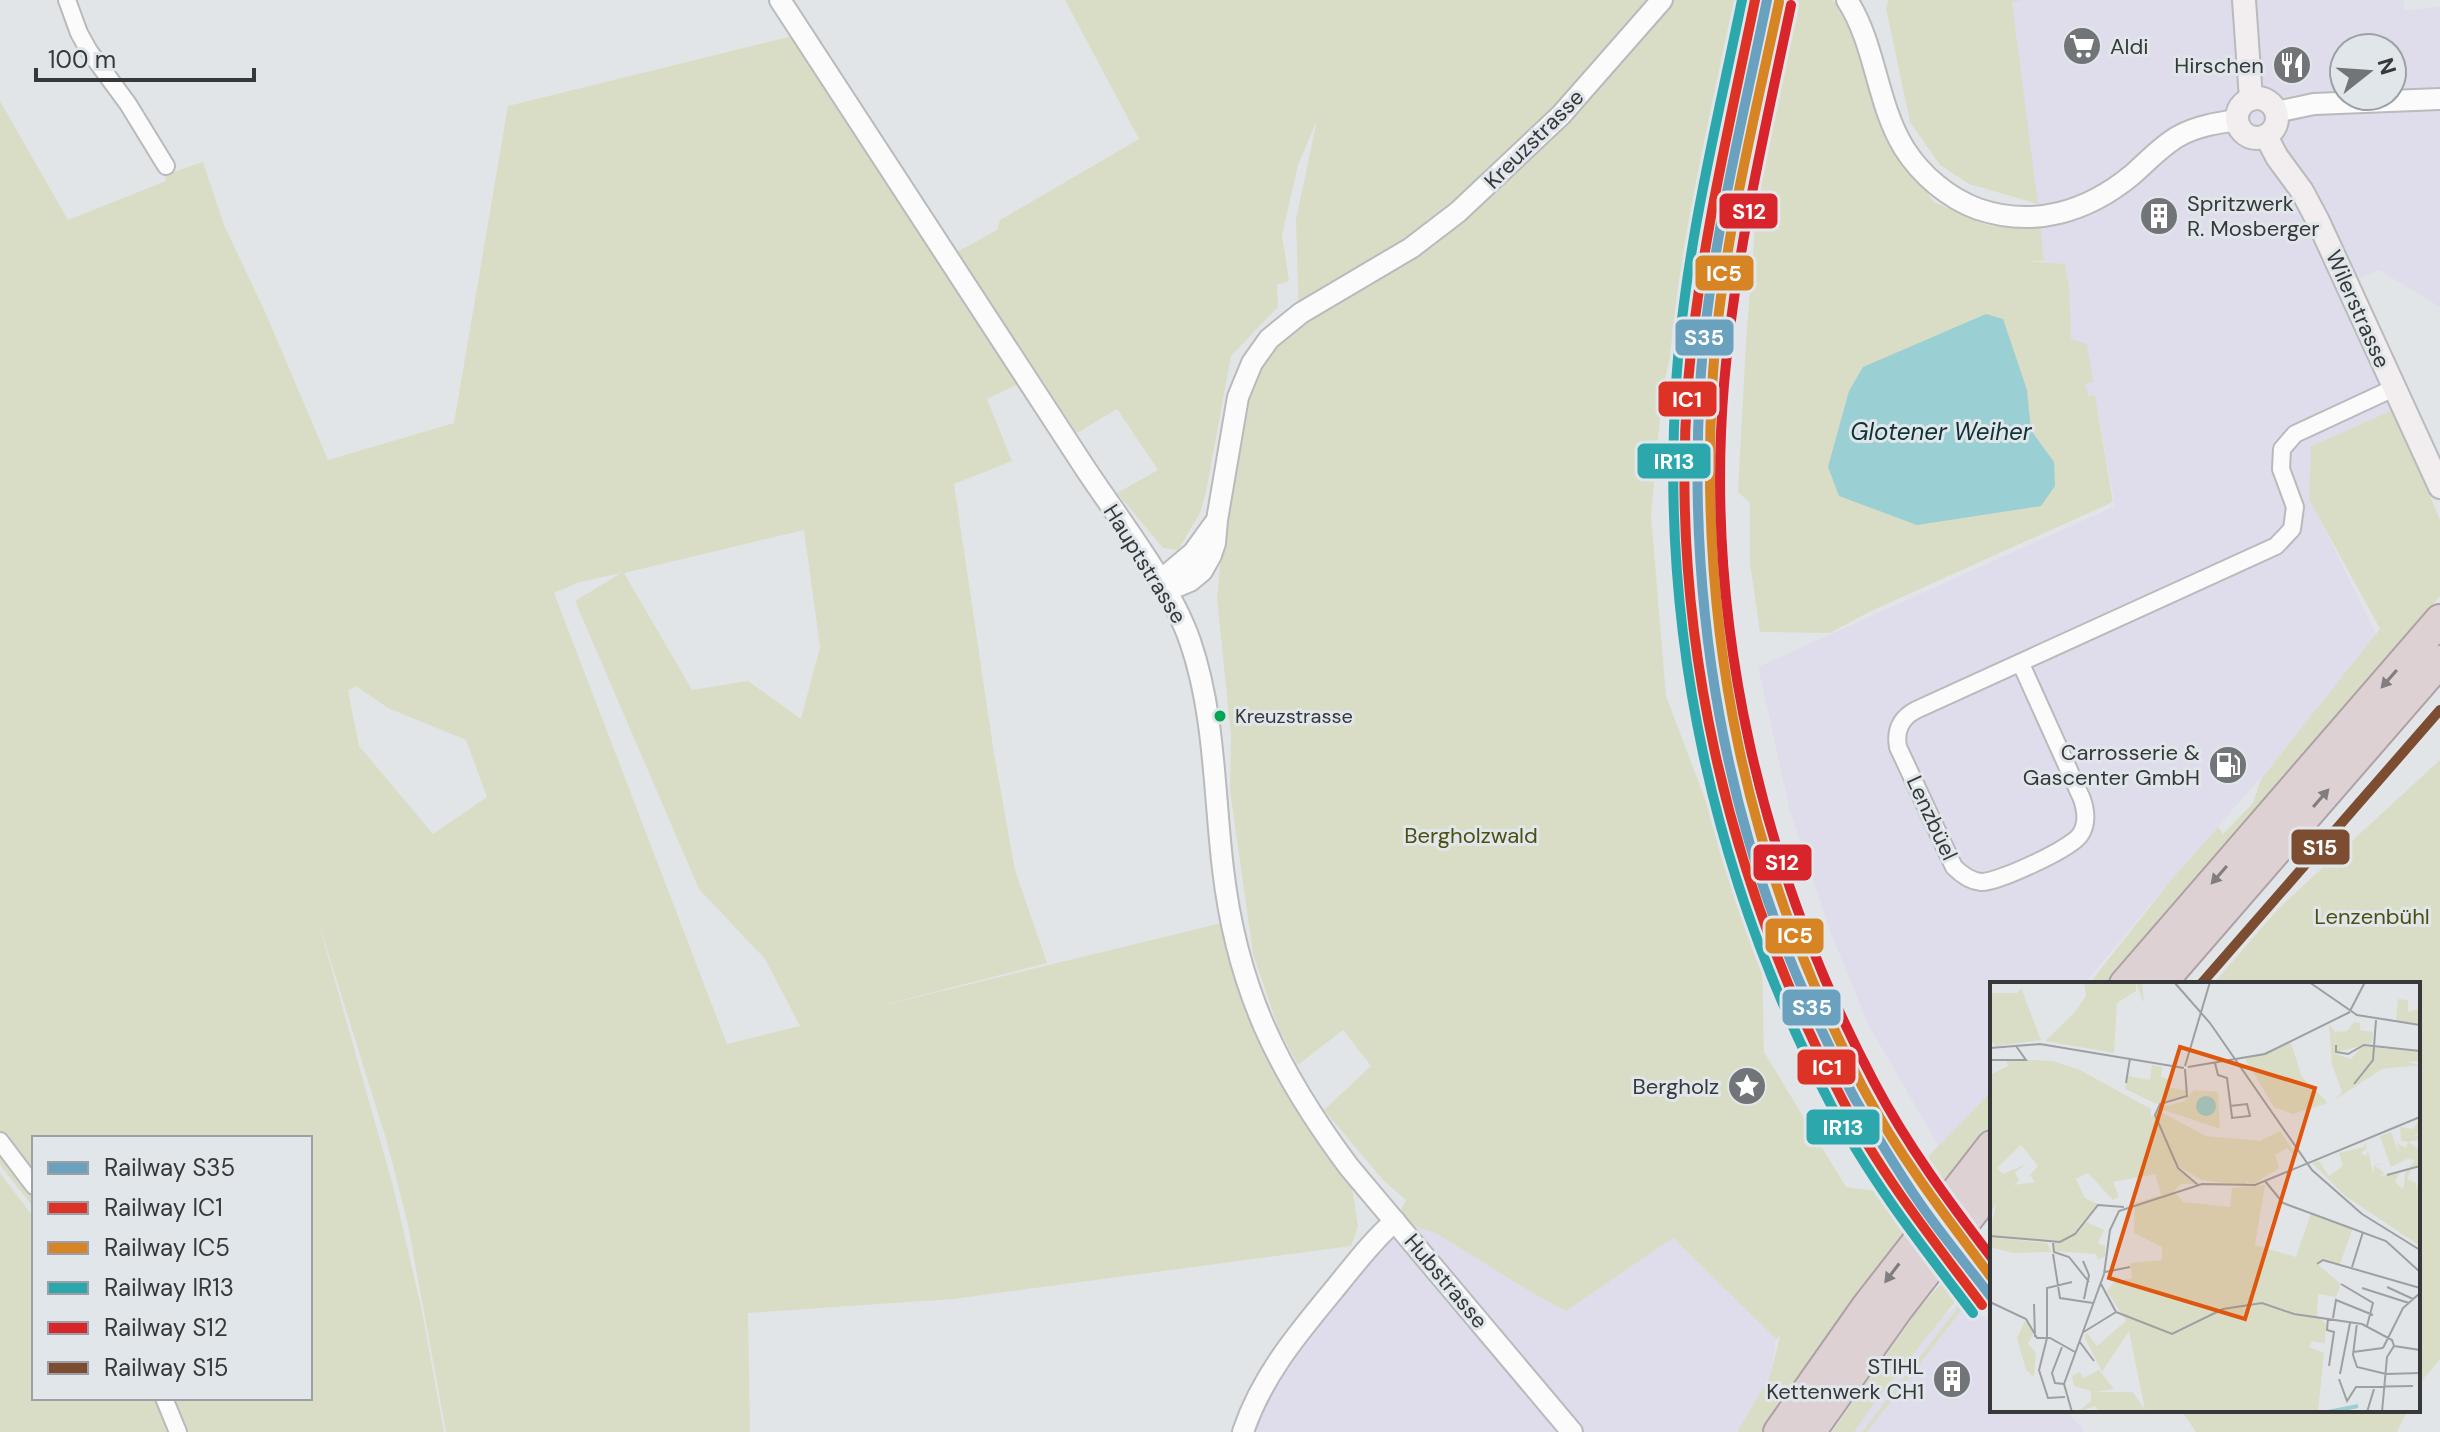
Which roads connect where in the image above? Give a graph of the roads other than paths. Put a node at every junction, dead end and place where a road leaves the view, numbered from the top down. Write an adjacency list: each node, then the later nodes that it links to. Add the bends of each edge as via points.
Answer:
1 (67, 0): 11 (street, via 89,51)
2 (780, 0): 14 (street, Hauptstrasse)
3 (1662, 0): 14 (street, Kreuzstrasse, via 1561,115 1458,212 1269,339 1238,397 1217,520)
4 (1847, 0): 9 (street, via 1860,23 1892,122 1914,162 1939,187 1971,206 2003,216 2033,218 2077,209 2119,186 2179,136)
5 (2244, 0): 6 (main road)
6 (2251, 99): 8 (main road, via 2266,100); 9 (main road, via 2240,108)
7 (2440, 99): 8 (street, via 2314,104)
8 (2276, 112): 10 (main road, via 2274,128)
9 (2237, 120): 10 (main road, via 2245,134)
10 (2266, 136): 12 (main road, Wilerstrasse, via 2318,221)
11 (166, 166)
12 (2394, 388): 13 (main road, Wilerstrasse); 17 (street, Lenzbüel, via 2295,434 2282,449 2281,469 2295,507 2292,529 2276,546)
13 (2440, 487)
14 (1162, 585): 24 (street, Hauptstrasse, via 1191,642 1199,675 1230,921 1253,1001 1279,1061 1315,1120)
15 (2440, 620): 18 (highway, one-way to 18)
16 (2440, 661): 19 (highway, one-way to 16)
17 (2021, 664): 17 (street, Lenzbüel, via 1910,713 1897,734 1898,747 1951,861 1965,877 1978,881 1997,879 2064,849 2080,835 2085,821 2082,799)
18 (2127, 982)
19 (2162, 982)
20 (0, 1141): 22 (street)
21 (1990, 1149): 29 (highway, one-way to 29)
22 (32, 1183)
23 (1990, 1190): 30 (highway)
24 (1395, 1221): 27 (street, Hubstrasse, via 1289,1344 1257,1395); 28 (street, Hubstrasse)
25 (165, 1400): 26 (street)
26 (178, 1432)
27 (1243, 1432)
28 (1572, 1432)
29 (1779, 1432)
30 (1810, 1432)

